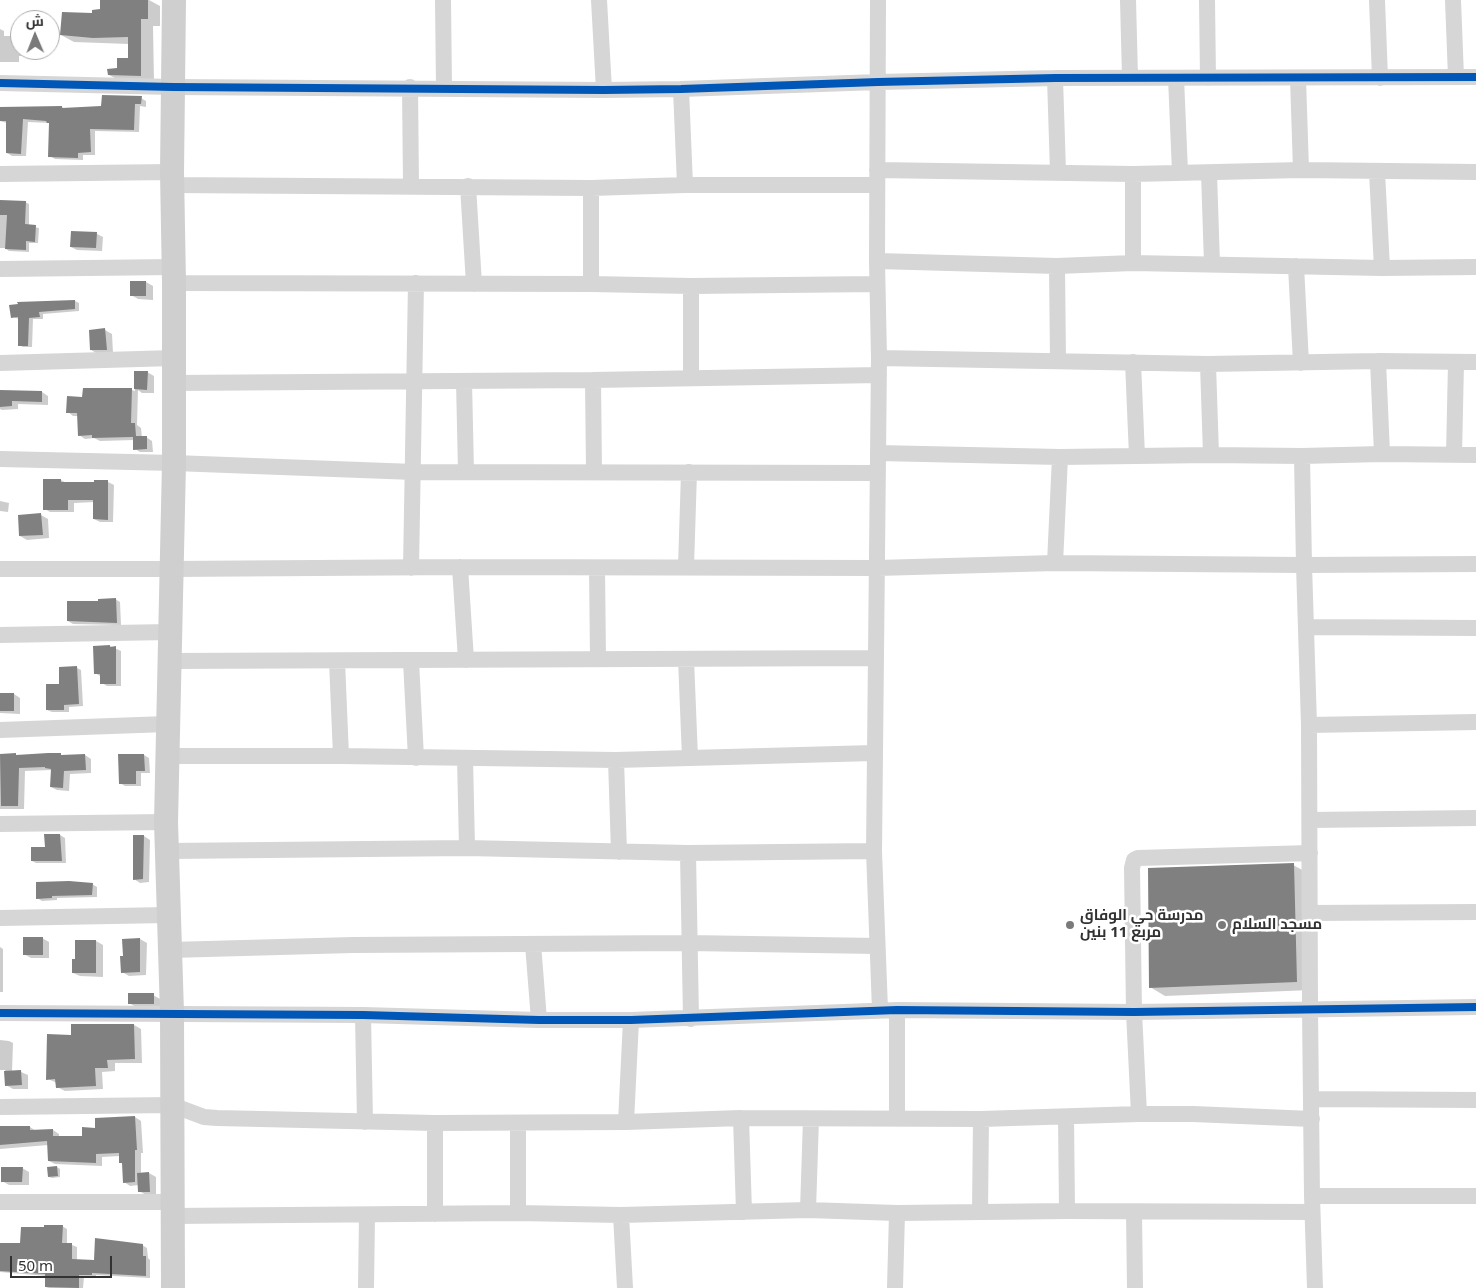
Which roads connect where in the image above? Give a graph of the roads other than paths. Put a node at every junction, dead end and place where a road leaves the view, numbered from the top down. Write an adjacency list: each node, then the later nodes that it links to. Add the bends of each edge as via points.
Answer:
1 (174, 0): 19 (street)
2 (443, 0): 21 (street)
3 (599, 0): 23 (street)
4 (878, 0): 17 (street)
5 (1128, 0): 9 (street)
6 (1207, 0): 14 (street)
7 (1377, 0): 16 (street)
8 (1452, 0): 10 (street)
9 (1130, 77): 12 (street); 13 (street)
10 (1456, 77): 11 (street); 16 (street)
11 (1476, 77)
12 (1055, 78): 17 (street); 25 (street)
13 (1176, 78): 14 (street); 26 (street)
14 (1208, 78): 15 (street)
15 (1298, 78): 16 (street); 24 (street)
16 (1380, 78)
17 (878, 82): 22 (street); 32 (street)
18 (0, 83): 19 (street)
19 (173, 87): 20 (street); 33 (street)
20 (410, 88): 21 (street); 34 (street)
21 (444, 88): 23 (street)
22 (681, 89): 23 (street); 35 (street)
23 (604, 90)
24 (1301, 170): 27 (street); 29 (street)
25 (1058, 172): 31 (street); 32 (street)
26 (1180, 172): 29 (street); 31 (street)
27 (1377, 172): 28 (street); 44 (street)
28 (1476, 172)
29 (1209, 173): 40 (street)
30 (0, 174): 33 (street)
31 (1133, 174): 39 (street)
32 (877, 177): 35 (street); 38 (street)
33 (172, 179): 34 (street); 46 (street)
34 (411, 185): 36 (street)
35 (685, 185): 37 (street)
36 (468, 186): 37 (street); 48 (street)
37 (591, 188): 49 (street)
38 (877, 261): 41 (street); 50 (street)
39 (1133, 263): 40 (street); 41 (street)
40 (1212, 264): 42 (street)
41 (1057, 266): 54 (street)
42 (1296, 266): 44 (street); 59 (street)
43 (1476, 267): 44 (street)
44 (1382, 268)
45 (0, 269): 46 (street)
46 (174, 275): 47 (street); 52 (street)
47 (416, 283): 48 (street); 65 (street)
48 (474, 284): 49 (street)
49 (591, 284): 51 (street)
50 (877, 284): 51 (street); 53 (street)
51 (691, 286): 63 (street)
52 (174, 358): 58 (street); 67 (street)
53 (879, 358): 54 (street); 62 (street)
54 (1058, 361): 56 (street)
55 (1378, 361): 59 (street); 60 (street); 69 (street)
56 (1133, 362): 61 (street); 73 (street)
57 (1476, 362): 60 (street)
58 (0, 363)
59 (1301, 363): 61 (street)
60 (1456, 363): 71 (street)
61 (1208, 364): 70 (street)
62 (879, 376): 63 (street); 68 (street)
63 (691, 378): 64 (street)
64 (593, 380): 66 (street); 80 (street)
65 (414, 381): 66 (street); 67 (street); 78 (street)
66 (464, 381): 79 (street)
67 (174, 383): 77 (street)
68 (878, 453): 75 (street); 82 (street)
69 (1382, 454): 71 (street); 74 (street)
70 (1211, 455): 73 (street); 74 (street)
71 (1454, 455): 72 (street)
72 (1476, 455)
73 (1137, 456): 75 (street)
74 (1302, 456): 85 (street)
75 (1060, 457): 83 (street)
76 (0, 459): 77 (street)
77 (174, 463): 78 (street); 92 (street)
78 (414, 472): 79 (street); 88 (street)
79 (466, 472): 80 (street)
80 (594, 472): 81 (street)
81 (689, 472): 82 (street); 87 (street)
82 (877, 474): 90 (street)
83 (1055, 563): 85 (street); 90 (street)
84 (1476, 564): 85 (street)
85 (1304, 565): 93 (street)
86 (460, 567): 88 (street); 89 (street); 100 (street)
87 (686, 567): 89 (street); 90 (street)
88 (411, 568): 92 (street)
89 (596, 568): 98 (street)
90 (877, 568): 97 (street)
91 (0, 569): 92 (street)
92 (171, 570): 95 (street)
93 (1306, 627): 94 (street); 106 (street)
94 (1476, 628)
95 (170, 632): 96 (street); 101 (street)
96 (0, 635)
97 (876, 658): 99 (street); 108 (street)
98 (598, 659): 99 (street); 100 (street)
99 (686, 659): 113 (street)
100 (466, 660): 103 (street)
101 (169, 661): 102 (street); 105 (street)
102 (337, 661): 103 (street); 110 (street)
103 (411, 661): 111 (street)
104 (1476, 722): 106 (street)
105 (167, 724): 107 (street); 109 (street)
106 (1309, 725): 116 (street)
107 (0, 730)
108 (874, 753): 113 (street); 121 (street)
109 (167, 756): 110 (street); 117 (street)
110 (341, 756): 111 (street)
111 (416, 758): 112 (street)
112 (465, 758): 114 (street); 119 (street)
113 (690, 758): 114 (street)
114 (616, 760): 122 (street)
115 (1476, 818): 116 (street)
116 (1310, 820): 124 (street)
117 (166, 822): 118 (street); 120 (street)
118 (0, 824)
119 (467, 848): 120 (street); 122 (street)
120 (168, 851): 127 (street)
121 (874, 851): 123 (street); 131 (street)
122 (619, 852): 123 (street)
123 (688, 853): 129 (street)
124 (1310, 853): 126 (street); 137 (street, via 1134,860)
125 (1476, 912): 126 (street)
126 (1311, 913): 134 (street)
127 (169, 915): 128 (street); 132 (street)
128 (0, 918)
129 (688, 943): 130 (street); 131 (street); 141 (street)
130 (534, 944): 132 (street); 142 (street)
131 (877, 946): 135 (street)
132 (170, 950): 139 (street)
133 (1476, 1008): 134 (street)
134 (1310, 1009): 137 (street); 144 (street)
135 (880, 1010): 136 (street); 141 (street)
136 (897, 1010): 137 (street); 151 (street)
137 (1134, 1012): 148 (street)
138 (0, 1013): 139 (street)
139 (172, 1013): 140 (street); 146 (street)
140 (363, 1015): 142 (street); 155 (street)
141 (691, 1019): 143 (street)
142 (538, 1020): 143 (street)
143 (631, 1020): 156 (street)
144 (1311, 1100): 145 (street); 154 (street)
145 (1476, 1100)
146 (172, 1105): 147 (street); 155 (street, via 204,1117); 162 (street)
147 (0, 1107)
148 (1139, 1114): 149 (street); 154 (street)
149 (1066, 1117): 153 (street); 164 (street)
150 (741, 1118): 152 (street); 156 (street); 165 (street)
151 (897, 1118): 152 (street); 153 (street)
152 (811, 1119): 163 (street)
153 (981, 1119): 166 (street)
154 (1312, 1119): 159 (street)
155 (365, 1122): 157 (street)
156 (626, 1122): 158 (street)
157 (435, 1123): 158 (street); 171 (street)
158 (518, 1123): 169 (street)
159 (1312, 1196): 160 (street); 168 (street)
160 (1476, 1196)
161 (0, 1202): 162 (street)
162 (173, 1209): 172 (street); 174 (street)
163 (808, 1210): 165 (street); 170 (street)
164 (1067, 1211): 166 (street); 167 (street)
165 (744, 1212): 173 (street)
166 (980, 1212): 170 (street)
167 (1134, 1212): 168 (street); 178 (street)
168 (1312, 1212): 179 (street)
169 (518, 1213): 171 (street); 173 (street)
170 (897, 1213): 177 (street)
171 (435, 1214): 172 (street)
172 (367, 1215): 175 (street)
173 (621, 1215): 176 (street)
174 (173, 1288)
175 (366, 1288)
176 (625, 1288)
177 (895, 1288)
178 (1135, 1288)
179 (1315, 1288)

